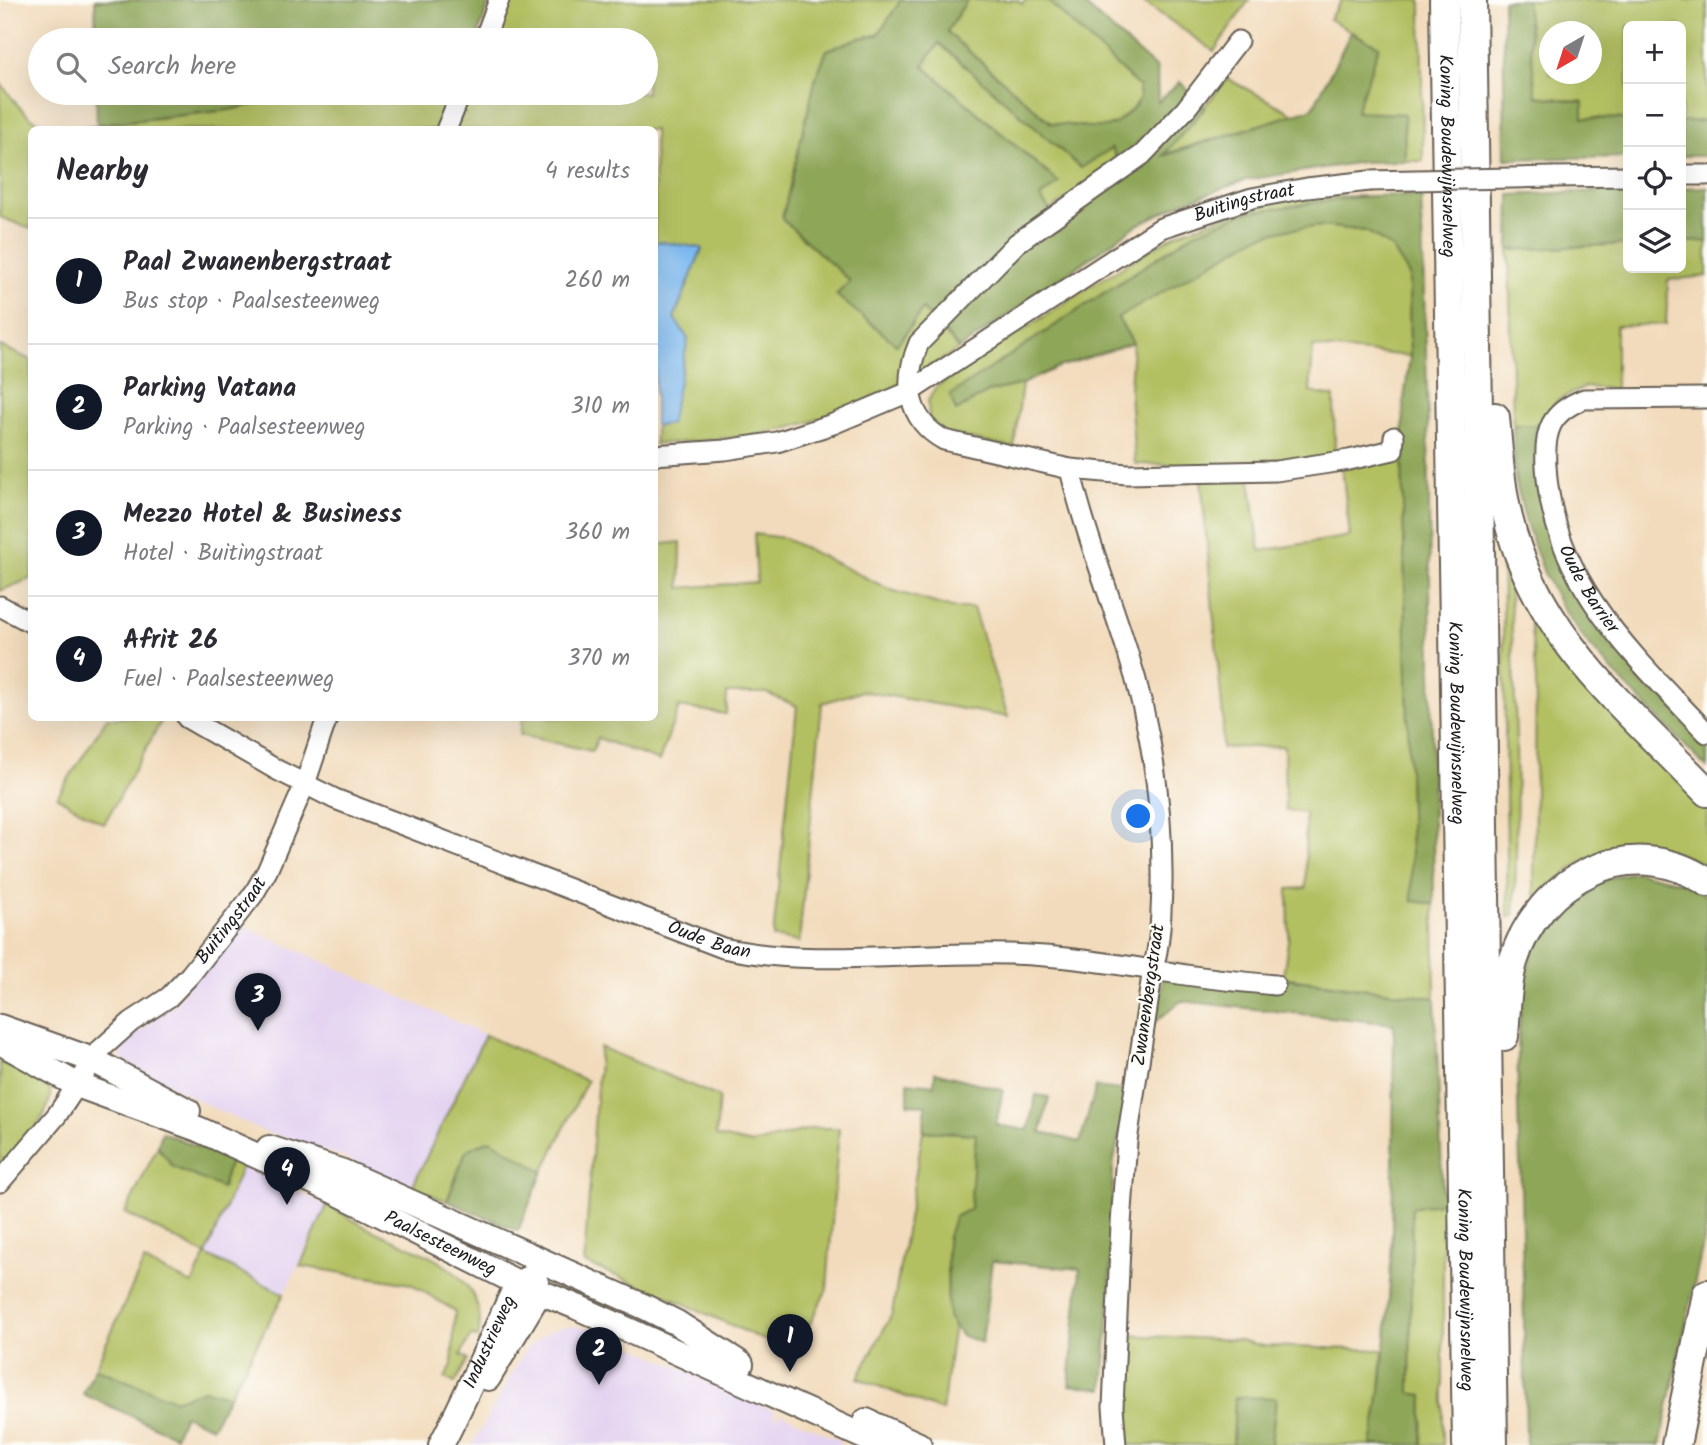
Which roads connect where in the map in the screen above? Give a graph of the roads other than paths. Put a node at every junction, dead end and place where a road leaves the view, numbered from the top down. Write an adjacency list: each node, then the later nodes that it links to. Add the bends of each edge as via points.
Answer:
1 (499, 0): 4 (street)
2 (1444, 0): 44 (highway, Koning Boudewijnsnelweg)
3 (1472, 0): 11 (highway, Koning Boudewijnsnelweg)
4 (488, 28)
5 (1238, 41): 12 (street, via 1185,110 1142,155 1017,243 919,343 911,361)
6 (456, 105): 7 (street)
7 (448, 126)
8 (1686, 175): 9 (street)
9 (1707, 175)
10 (1623, 176): 12 (street, Buitingstraat, bridge, via 1369,181 1252,198 1161,228)
11 (1477, 352): 23 (highway, via 1492,374 1508,519 1543,608 1587,668); 31 (highway, Koning Boudewijnsnelweg)
12 (909, 392): 15 (street, Buitingstraat, via 777,442); 16 (street, via 916,414 929,432 944,440)
13 (1707, 398): 21 (street, Oude Barrier, via 1584,399 1568,405 1547,433 1546,481 1558,534 1574,573 1598,611)
14 (1394, 437): 16 (street, via 1393,450 1276,471 1140,474)
15 (658, 455)
16 (1070, 468): 25 (street, Zwanenbergstraat, via 1149,730 1162,842 1160,942)
17 (0, 606): 18 (street)
18 (28, 620)
19 (192, 721): 22 (street, Oude Baan)
20 (326, 721): 22 (street, Buitingstraat)
21 (1707, 733)
22 (305, 784): 25 (street, Oude Baan, via 697,939 754,955 1009,954 1080,957); 29 (street, Buitingstraat, via 267,871 239,914 169,997 111,1038)
23 (1707, 792)
24 (1707, 883): 31 (highway, via 1685,870 1628,861 1594,869 1551,897 1536,915 1513,962 1502,1077)
25 (1153, 969): 26 (street, Oude Baan); 38 (street, Zwanenbergstraat, via 1127,1141)
26 (1275, 985)
27 (0, 1027): 29 (main road, Paalsesteenweg)
28 (0, 1042): 30 (main road, Paalsesteenweg)
29 (93, 1060): 30 (street, Buitingstraat); 33 (main road, Paalsesteenweg, via 221,1128 343,1172)
30 (77, 1085): 32 (street, Buitingstraat, via 44,1133); 34 (main road, Paalsesteenweg, via 198,1129)
31 (1488, 1128): 45 (highway, Koning Boudewijnsnelweg)
32 (0, 1182)
33 (452, 1222): 34 (main road, Paalsesteenweg, via 462,1234 499,1252); 37 (main road, Paalsesteenweg, via 645,1307)
34 (530, 1284): 37 (main road, Paalsesteenweg); 39 (main road, Industrieweg, via 474,1375); 40 (main road, Paalsesteenweg)
35 (1707, 1294): 46 (highway)
36 (1707, 1356): 47 (highway)
37 (741, 1364): 41 (main road, Paalsesteenweg)
38 (1113, 1407): 42 (street, Zwanenbergstraat); 43 (street, Zwanenbergstraat)
39 (441, 1445)
40 (882, 1445)
41 (919, 1445)
42 (1107, 1445)
43 (1116, 1445)
44 (1467, 1445)
45 (1493, 1445)
46 (1676, 1445)
47 (1688, 1445)

